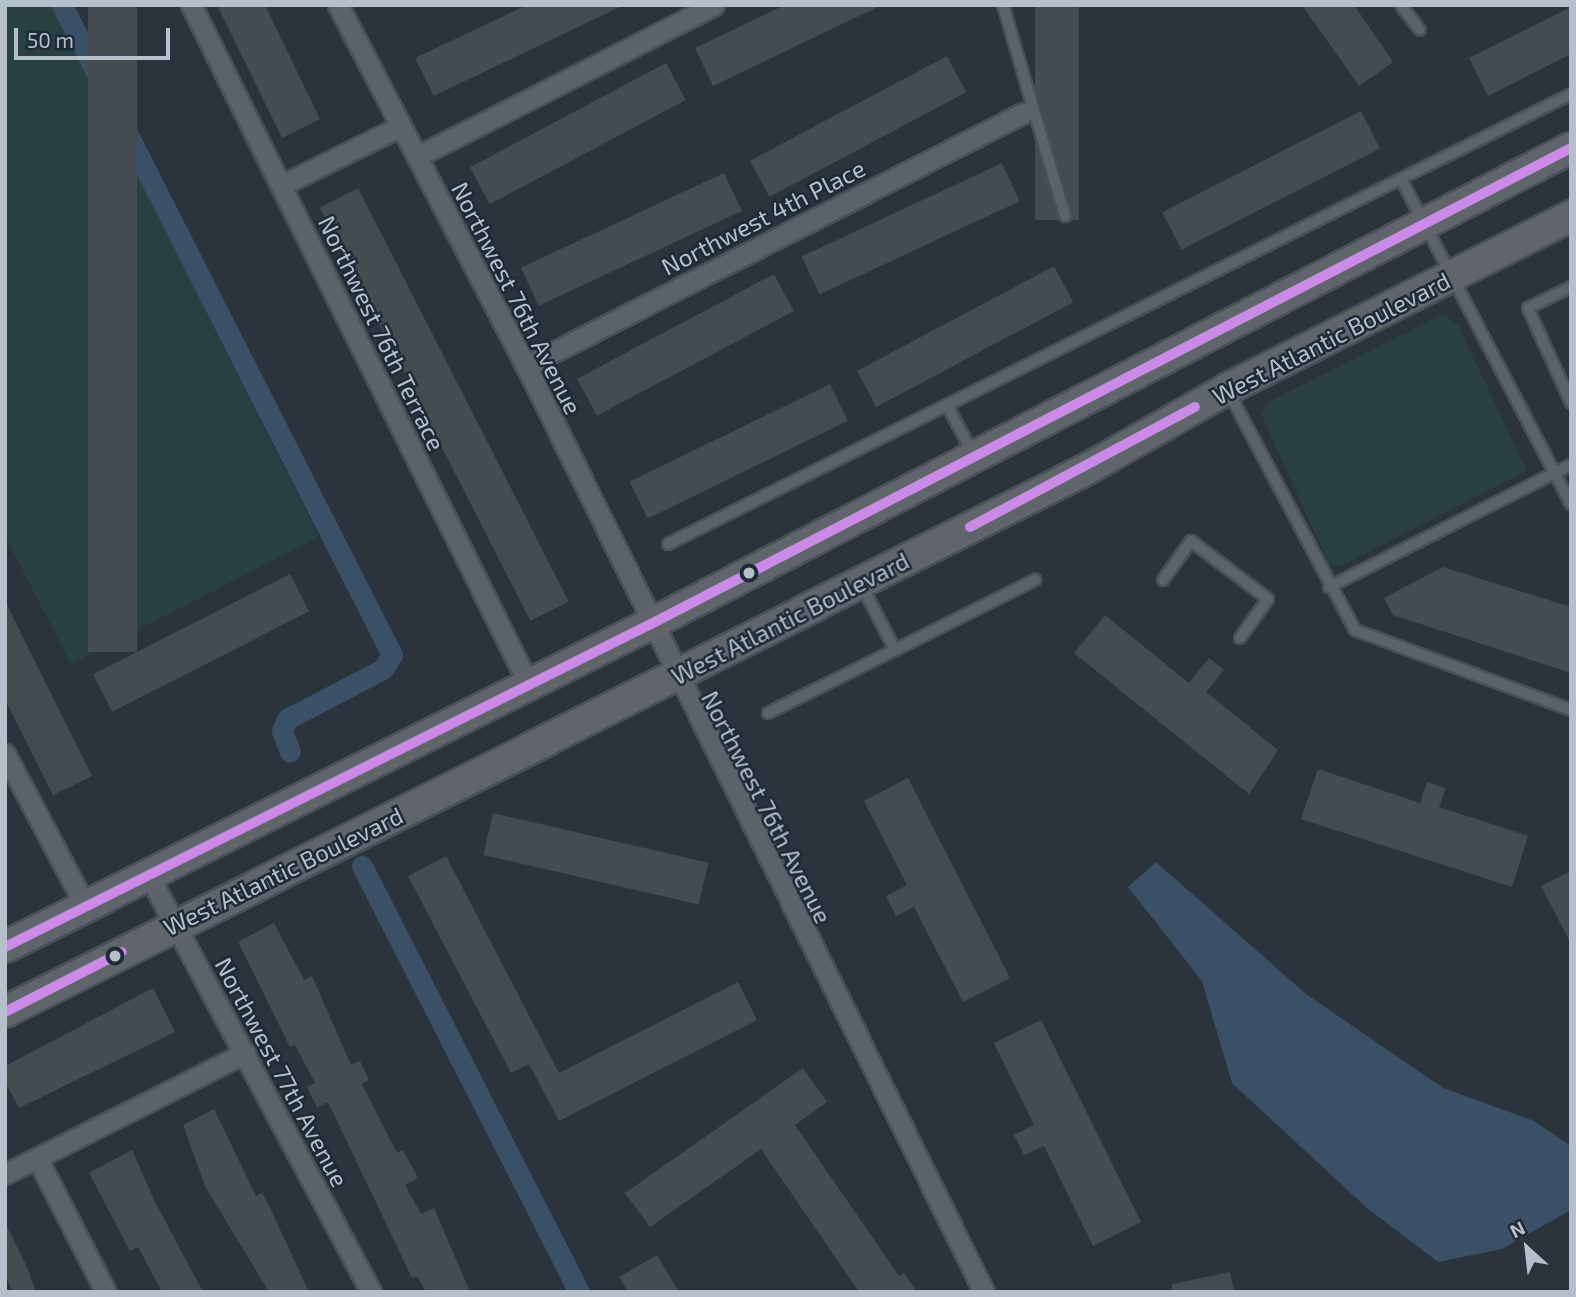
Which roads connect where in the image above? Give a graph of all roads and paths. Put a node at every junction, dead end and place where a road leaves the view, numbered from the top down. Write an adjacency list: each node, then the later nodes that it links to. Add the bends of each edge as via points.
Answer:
1 (191, 5): 13 (street, Northwest 76th Terrace)
2 (338, 5): 9 (street, Northwest 76th Avenue)
3 (714, 5): 11 (street)
4 (1003, 5): 8 (lane)
5 (1401, 5): 6 (lane)
6 (1420, 30)
7 (1571, 94): 12 (lane)
8 (1028, 110): 14 (lane); 19 (street, Northwest 4th Place)
9 (401, 126): 11 (street, Northwest 76th Avenue); 13 (street)
10 (1571, 148): 16 (main road)
11 (418, 156): 19 (street, Northwest 76th Avenue)
12 (1401, 179): 16 (lane); 22 (lane)
13 (282, 185): 36 (street, Northwest 76th Terrace)
14 (1065, 216)
15 (1571, 216): 17 (main road, West Atlantic Boulevard)
16 (1423, 224): 17 (lane); 23 (main road)
17 (1451, 276): 25 (lane); 30 (main road, West Atlantic Boulevard)
18 (1570, 290): 21 (lane, via 1528,308)
19 (526, 366): 32 (street, Northwest 76th Avenue)
20 (1227, 390): 31 (lane)
21 (1571, 403)
22 (948, 407): 23 (lane); 27 (lane)
23 (975, 457): 32 (main road)
24 (1571, 464): 25 (lane)
25 (1553, 473): 26 (lane); 31 (lane)
26 (1571, 504)
27 (668, 544)
28 (1035, 580): 34 (lane)
29 (1163, 580): 33 (lane, via 1191,541 1268,599)
30 (860, 582): 34 (lane); 35 (main road, West Atlantic Boulevard)
31 (1329, 587): 37 (lane, via 1355,630)
32 (651, 624): 35 (street, Northwest 76th Avenue); 36 (main road)
33 (1240, 638)
34 (895, 650): 38 (lane)
35 (674, 676): 42 (main road, West Atlantic Boulevard); 50 (street, Northwest 76th Avenue)
36 (528, 683): 40 (main road)
37 (1571, 710)
38 (768, 713)
39 (5, 754): 41 (street)
40 (149, 876): 41 (main road); 42 (street, Northwest 77th Avenue)
41 (86, 907): 43 (main road)
42 (174, 925): 44 (main road, West Atlantic Boulevard); 45 (street, Northwest 77th Avenue)
43 (5, 947)
44 (5, 1012)
45 (245, 1053): 46 (street); 49 (street, Northwest 77th Avenue)
46 (37, 1158): 47 (street); 48 (street)
47 (5, 1174)
48 (106, 1292)
49 (371, 1292)
50 (984, 1292)

